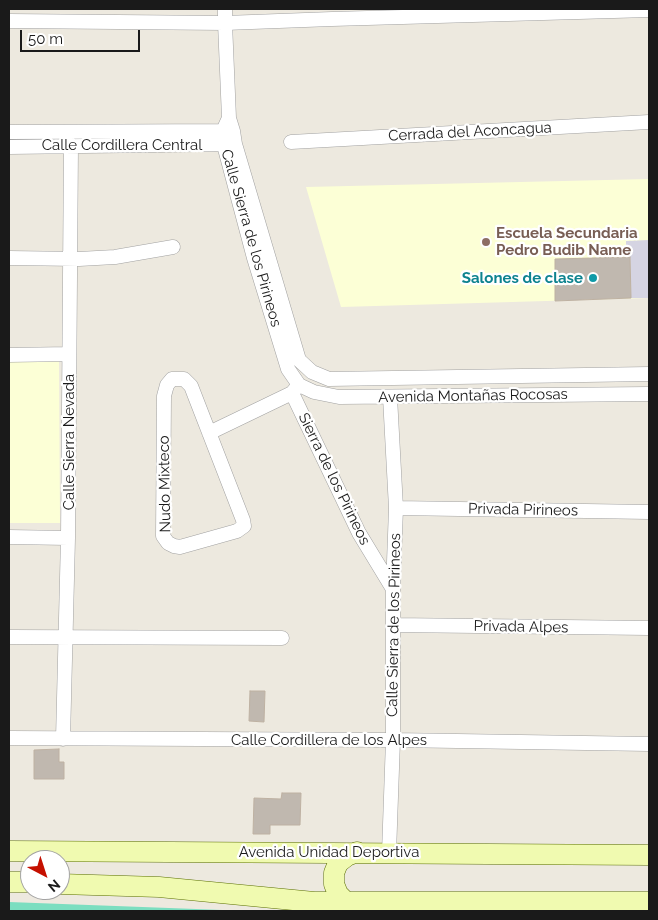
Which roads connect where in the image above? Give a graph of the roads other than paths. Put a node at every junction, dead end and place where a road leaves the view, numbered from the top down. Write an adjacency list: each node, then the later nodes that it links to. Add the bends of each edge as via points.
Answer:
1 (225, 9): 7 (street, Calle Sierra de los Pirineos)
2 (649, 10): 3 (street)
3 (332, 14): 7 (street)
4 (24, 15): 5 (street); 6 (street)
5 (124, 15): 7 (street)
6 (9, 21)
7 (225, 23): 10 (street, Calle Sierra de los Pirineos)
8 (649, 122): 11 (street, Cerrada del Aconcagua)
9 (9, 132): 10 (street, Calle Cordillera Central)
10 (229, 134): 12 (street, Calle Cordillera Central); 19 (street, Calle Sierra de los Pirineos, via 299,360); 21 (street, Calle Sierra de los Pirineos, via 254,258)
11 (291, 142)
12 (71, 145): 13 (street, Calle Cordillera Central); 16 (street, Calle Sierra Nevada)
13 (9, 146)
14 (173, 247): 16 (street, via 115,257)
15 (9, 258): 16 (street)
16 (70, 258): 17 (street, Calle Sierra Nevada)
17 (69, 354): 18 (street); 28 (street, Calle Sierra Nevada)
18 (9, 355)
19 (312, 372): 20 (street, Avenida Montañas Rocosas, via 329,379); 21 (street)
20 (649, 374)
21 (296, 389): 23 (street, Avenida Montañas Rocosas, via 339,396); 24 (street); 29 (street, Sierra de los Pirineos, via 360,533)
22 (649, 394): 23 (street, Avenida Montañas Rocosas)
23 (390, 397): 25 (street, Calle Sierra de los Pirineos)
24 (209, 433): 24 (street, Nudo Mixteco, via 244,526 237,531 174,546 163,536 164,396 172,379 184,379 191,386)
25 (396, 508): 26 (street, Privada Pirineos); 29 (street, Calle Sierra de los Pirineos)
26 (649, 512)
27 (9, 537): 28 (street)
28 (68, 538): 32 (street, Calle Sierra Nevada)
29 (393, 589): 30 (street, Calle Sierra de los Pirineos)
30 (393, 625): 31 (street, Privada Alpes); 37 (street, Calle Sierra de los Pirineos)
31 (649, 628)
32 (66, 636): 33 (street); 34 (street); 36 (street, Calle Sierra Nevada)
33 (9, 637)
34 (282, 638)
35 (9, 738): 36 (street, Calle Cordillera de los Alpes)
36 (63, 739): 37 (street, Calle Cordillera de los Alpes)
37 (393, 740): 38 (street, Calle Cordillera de los Alpes); 41 (street, Calle Sierra de los Pirineos)
38 (649, 744)
39 (9, 851): 40 (street, Avenida Unidad Deportiva)
40 (357, 852): 41 (street, Avenida Unidad Deportiva); 44 (street, via 338,863 334,873 338,894)
41 (389, 853): 42 (street, Avenida Unidad Deportiva)
42 (649, 855)
43 (70, 884): 44 (street, via 159,887 314,902)
44 (346, 902): 45 (street)
45 (649, 902)

